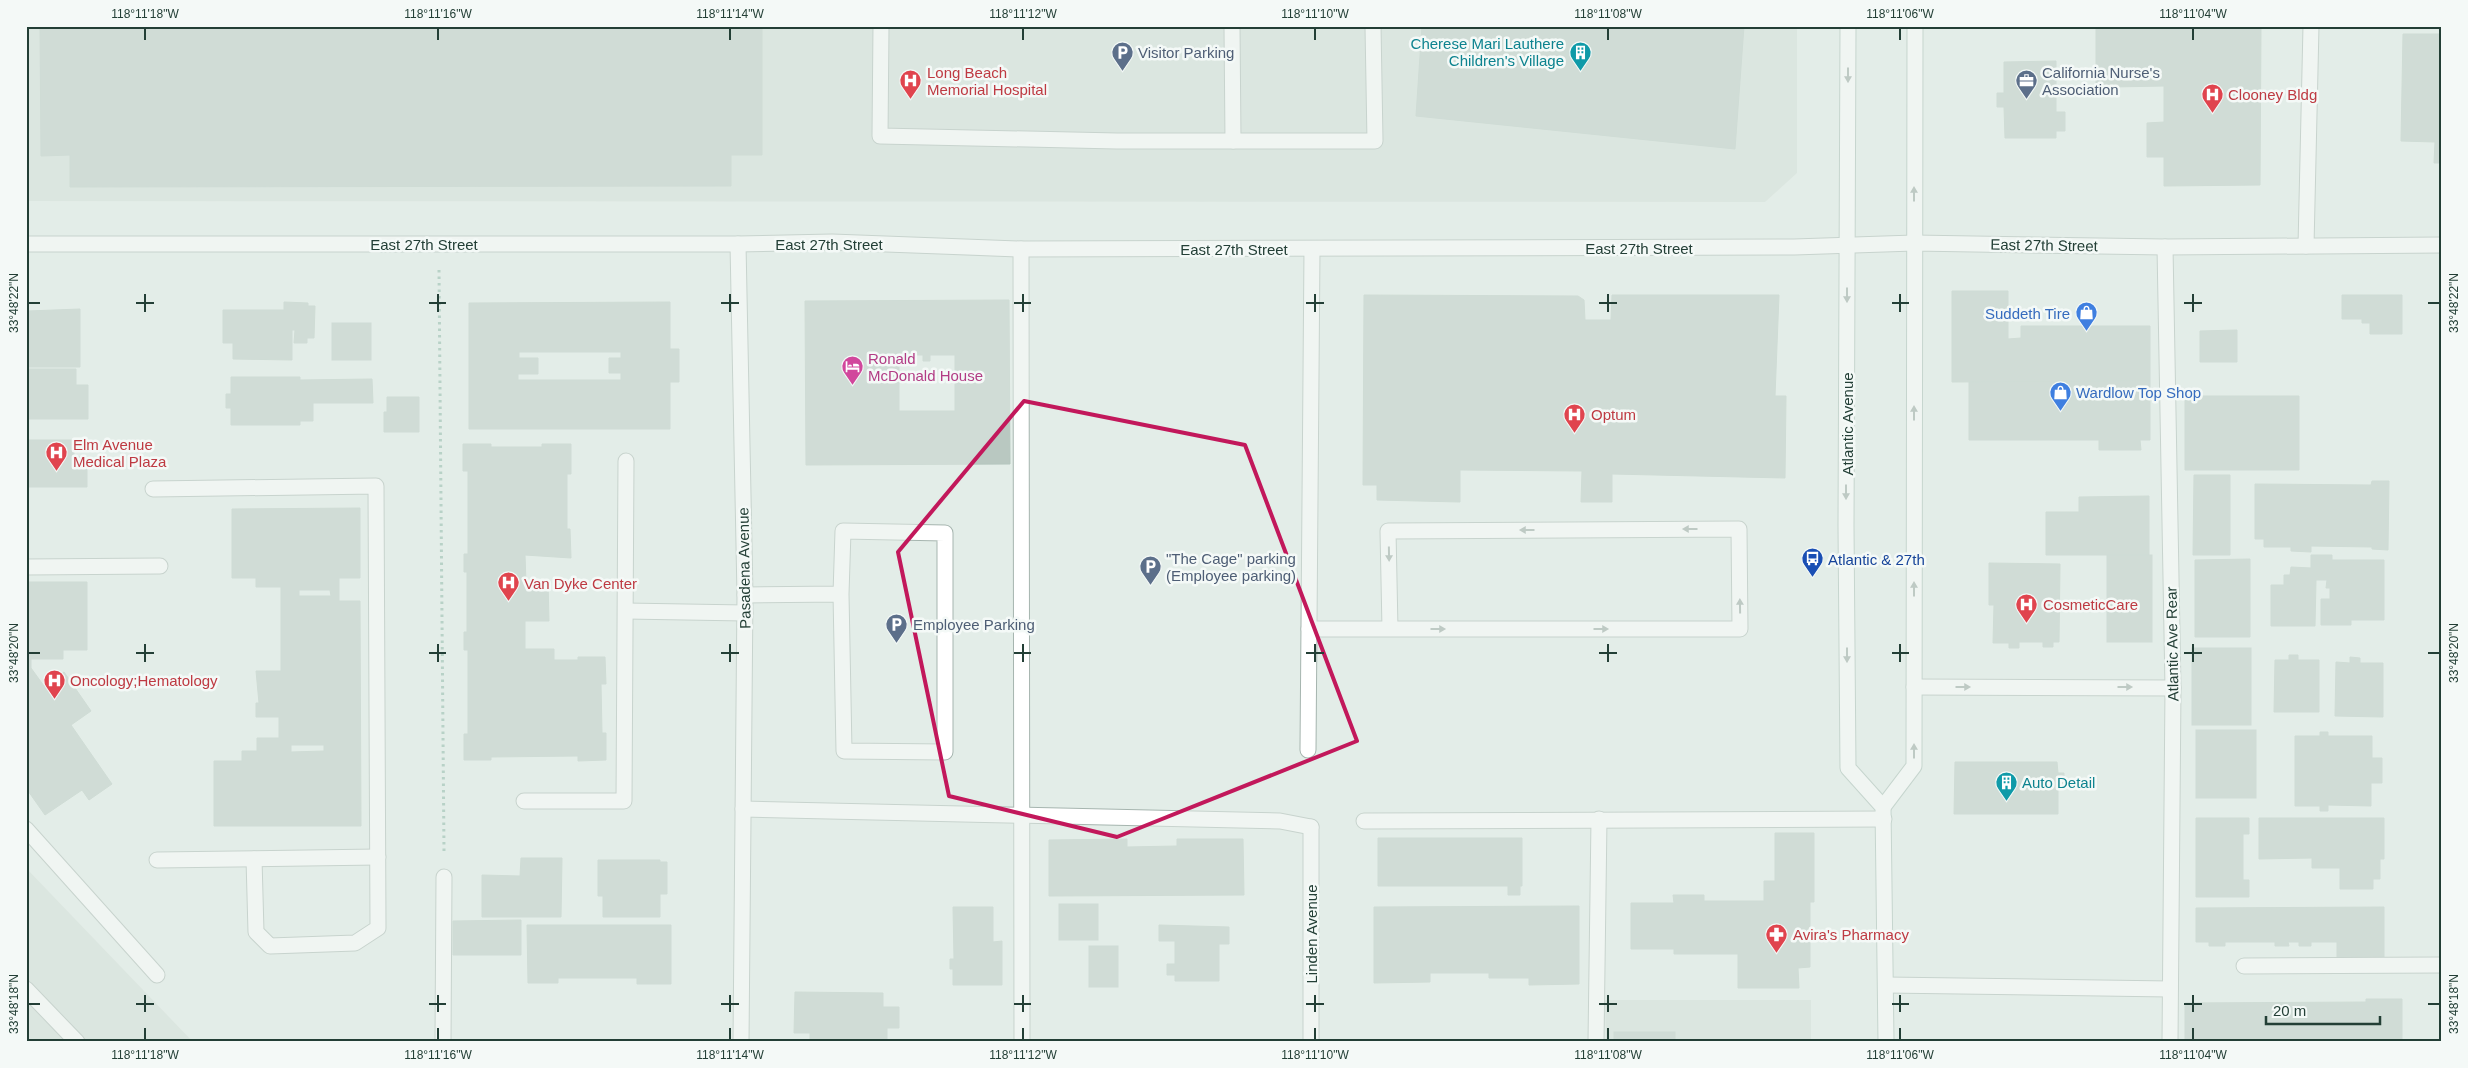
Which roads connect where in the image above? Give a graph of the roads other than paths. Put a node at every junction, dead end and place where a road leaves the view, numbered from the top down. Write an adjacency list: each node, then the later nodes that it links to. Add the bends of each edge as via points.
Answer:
1 (881, 26): 7 (street, via 880,136)
2 (1232, 26): 7 (street)
3 (1373, 26): 7 (street, via 1375,141)
4 (1848, 26): 12 (street, Atlantic Avenue, one-way to 12)
5 (1914, 26): 8 (street, one-way to 5)
6 (2311, 26): 13 (street)
7 (1233, 141)
8 (1914, 243): 12 (street, East 27th Street); 14 (street, East 27th Street); 27 (street, one-way to 8)
9 (26, 244): 10 (street, East 27th Street)
10 (738, 244): 15 (street, East 27th Street, via 832,242); 22 (street, Pasadena Avenue)
11 (2442, 245): 13 (street, East 27th Street)
12 (1848, 246): 16 (street, East 27th Street); 32 (street, Atlantic Avenue, one-way to 32, via 1848,768)
13 (2306, 246): 14 (street, East 27th Street)
14 (2165, 247): 28 (street, Atlantic Ave Rear)
15 (1021, 249): 16 (street, East 27th Street); 33 (street)
16 (1312, 249): 25 (street)
17 (626, 461): 23 (street)
18 (153, 489): 37 (street, via 376,486)
19 (160, 566): 20 (street)
20 (26, 567)
21 (841, 594): 21 (street, via 843,531 945,533 945,752 844,751); 22 (street)
22 (744, 595): 24 (street, Pasadena Avenue)
23 (626, 611): 24 (street); 30 (street, via 624,801)
24 (744, 613): 31 (street, Pasadena Avenue)
25 (1309, 629): 26 (street); 29 (street)
26 (1390, 629): 26 (street, one-way to 26, via 1740,629 1739,529 1388,530)
27 (1914, 687): 28 (street, one-way to 28); 32 (street, one-way to 27, via 1914,766)
28 (2173, 688): 46 (street, Atlantic Ave Rear)
29 (1308, 750)
30 (524, 801)
31 (744, 809): 33 (street); 49 (street, Pasadena Avenue)
32 (1884, 813): 34 (street); 44 (street)
33 (1021, 814): 50 (street); 51 (street, Linden Avenue, via 1280,821 1310,827)
34 (1599, 819): 35 (street); 52 (street)
35 (1364, 821)
36 (26, 829): 43 (street)
37 (378, 857): 38 (street); 38 (street, via 378,928 355,943 270,946 256,932)
38 (254, 859): 39 (street)
39 (157, 860)
40 (444, 877): 48 (street)
41 (2442, 965): 42 (street)
42 (2244, 966)
43 (157, 975)
44 (1886, 985): 46 (street); 53 (street)
45 (26, 989): 47 (street)
46 (2170, 989): 54 (street, Atlantic Ave Rear)
47 (77, 1042)
48 (443, 1042)
49 (742, 1042)
50 (1022, 1042)
51 (1311, 1042)
52 (1596, 1042)
53 (1886, 1042)
54 (2170, 1042)

